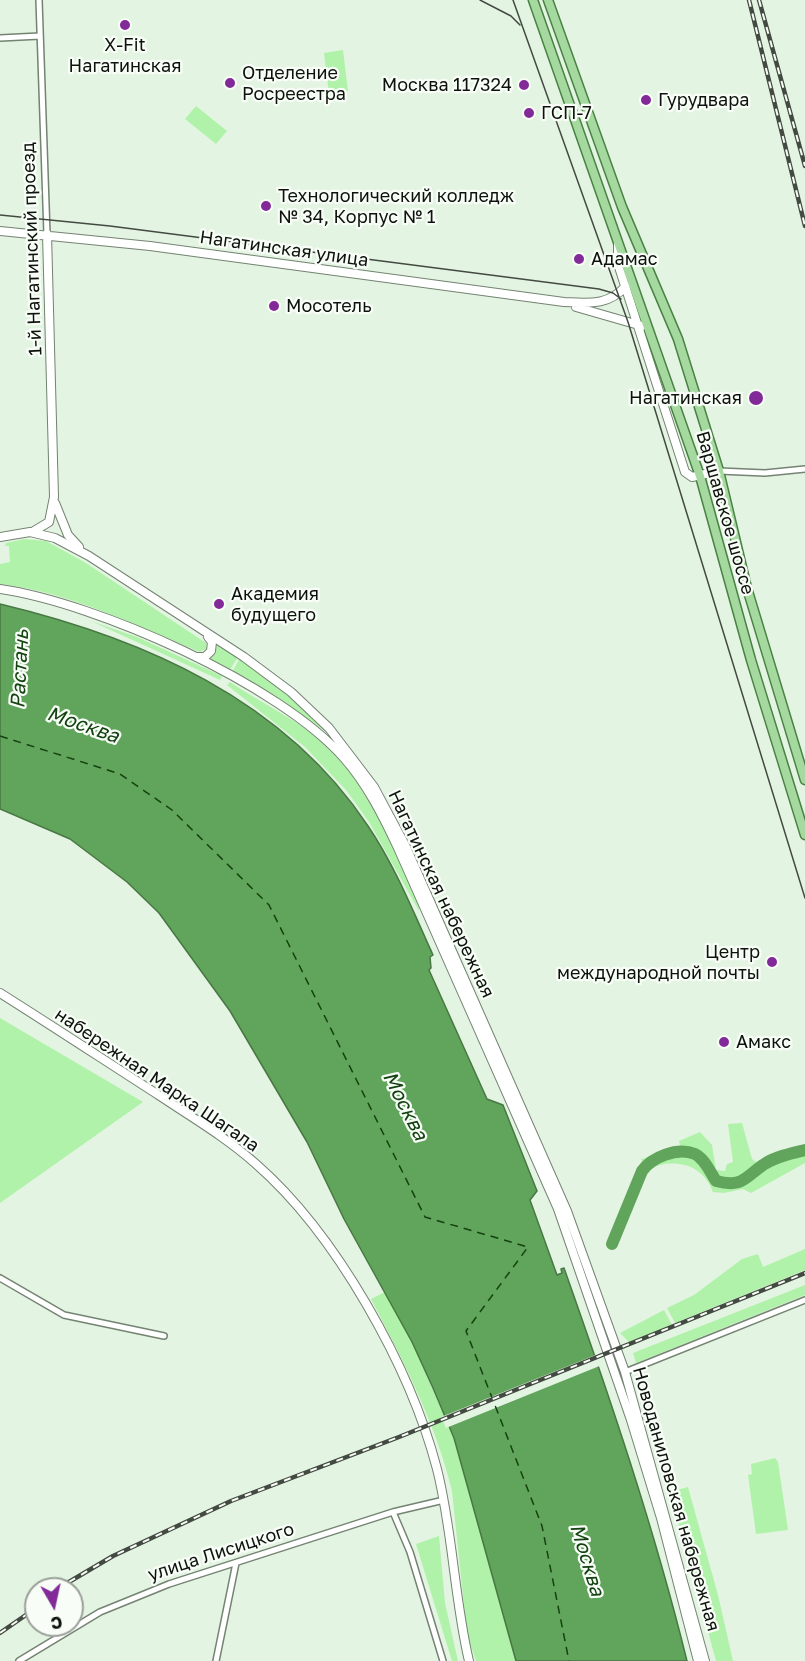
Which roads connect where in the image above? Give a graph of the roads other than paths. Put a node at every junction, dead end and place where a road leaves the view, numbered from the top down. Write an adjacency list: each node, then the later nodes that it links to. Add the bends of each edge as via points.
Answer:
1 (39, 0): 4 (street, 1-й Нагатинский проезд)
2 (533, 0): 8 (main road, Варшавское шоссе)
3 (548, 0): 14 (main road, Варшавское шоссе, via 627,218 674,327)
4 (39, 36): 5 (street); 7 (street, 1-й Нагатинский проезд)
5 (0, 38)
6 (0, 231): 7 (main road, Нагатинская улица)
7 (47, 234): 10 (main road, Нагатинская улица); 16 (main road, 1-й Нагатинский проезд)
8 (618, 243): 9 (main road, via 617,256); 11 (main road, Варшавское шоссе)
9 (626, 286): 10 (main road, via 614,298 599,303); 12 (main road)
10 (564, 302): 12 (main road)
11 (649, 325): 12 (main road); 15 (main road, Варшавское шоссе)
12 (639, 326): 15 (main road, via 685,472 688,476)
13 (805, 469): 14 (street, via 765,473)
14 (719, 471): 15 (main road); 23 (main road, Варшавское шоссе, via 747,588)
15 (700, 476): 24 (main road, Варшавское шоссе)
16 (54, 497): 17 (main road, via 49,522); 19 (main road, via 68,535)
17 (30, 532): 18 (main road, Нагатинская набережная); 19 (main road, Нагатинская набережная, via 55,538)
18 (0, 537)
19 (89, 556): 21 (main road, Нагатинская набережная)
20 (0, 589): 22 (main road, Нагатинская набережная, via 56,600)
21 (205, 633): 22 (main road, via 212,642 211,651 205,657); 29 (main road, Нагатинская набережная, via 253,663 309,708 340,742 389,812 544,1155)
22 (195, 657): 30 (main road, Нагатинская набережная, via 307,724 345,758 369,791 545,1176)
23 (805, 780)
24 (805, 835)
25 (0, 993): 32 (main road, набережная Марка Шагала, via 219,1134 298,1205 346,1272 385,1339 418,1416)
26 (0, 1278): 28 (street, via 64,1315)
27 (805, 1300): 31 (street)
28 (164, 1336)
29 (616, 1345): 31 (main road, Новоданиловская набережная)
30 (604, 1348): 39 (main road, Новоданиловская набережная, via 661,1518)
31 (625, 1372): 40 (main road, Новоданиловская набережная)
32 (444, 1500): 33 (street, улица Лисицкого); 38 (main road, набережная Марка Шагала, via 458,1610)
33 (393, 1512): 34 (street, улица Лисицкого); 37 (street, via 410,1552)
34 (236, 1563): 35 (street, улица Лисицкого, via 125,1601 57,1636); 36 (street)
35 (19, 1661)
36 (216, 1661)
37 (443, 1661)
38 (469, 1661)
39 (698, 1661)
40 (705, 1661)

